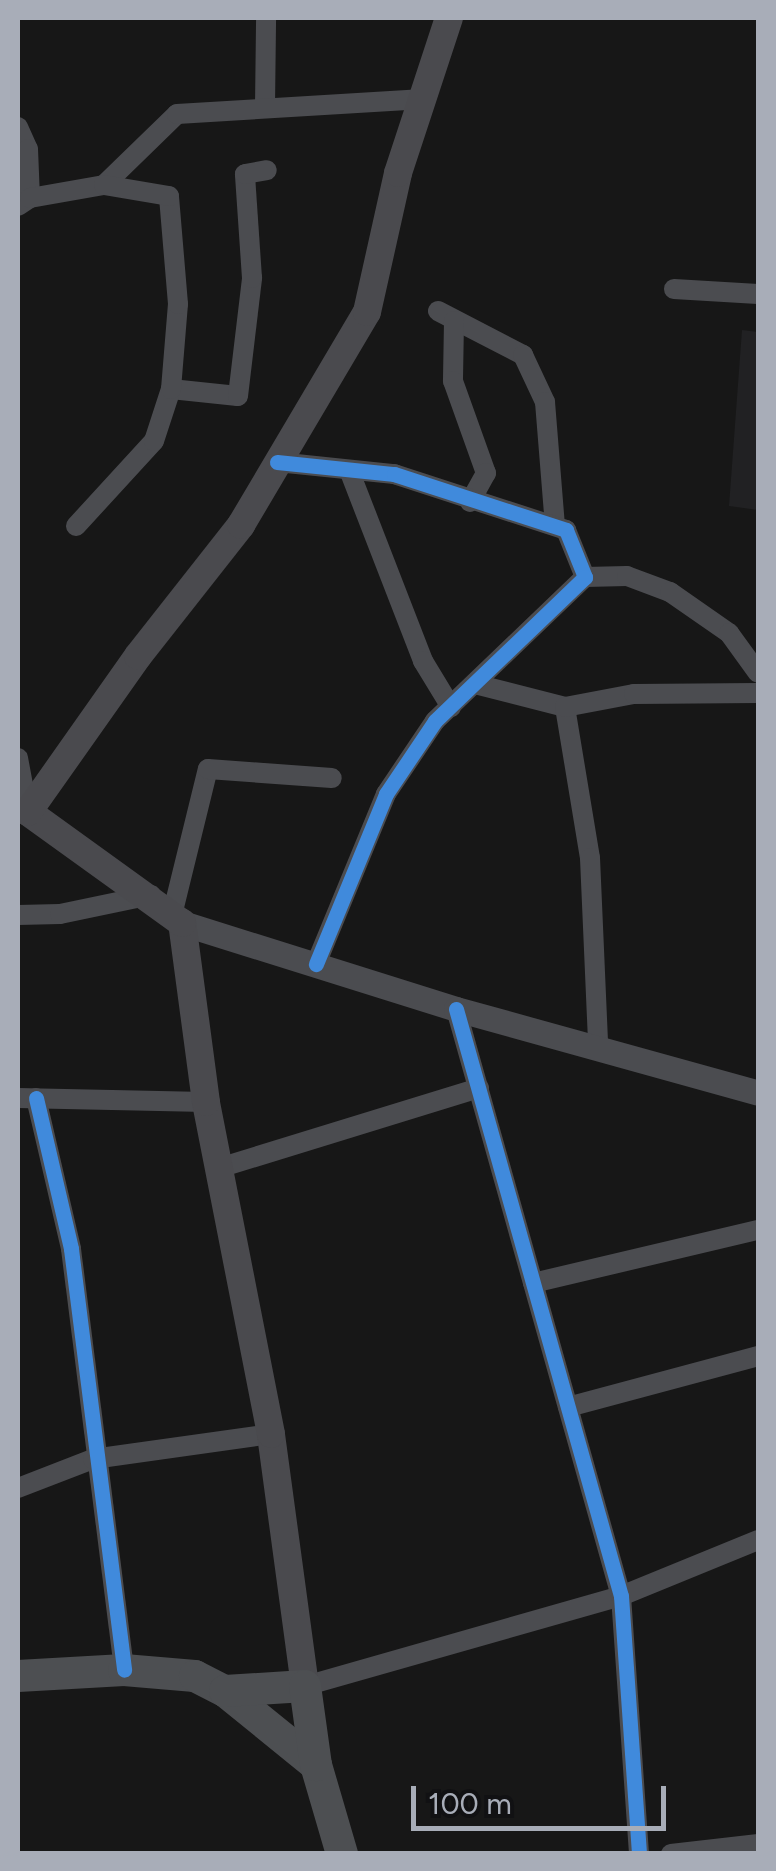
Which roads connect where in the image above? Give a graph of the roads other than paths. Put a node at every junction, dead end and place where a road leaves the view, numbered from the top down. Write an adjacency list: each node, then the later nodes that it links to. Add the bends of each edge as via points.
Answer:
1 (266, 18): 4 (street)
2 (448, 18): 3 (main road)
3 (424, 99): 4 (street); 12 (main road, via 398,173 366,312)
4 (265, 106): 7 (street, via 176,114)
5 (18, 127): 8 (street, via 28,149)
6 (267, 170): 11 (street, via 245,174 252,278 238,396)
7 (104, 185): 8 (street); 11 (street, via 169,196 178,304)
8 (24, 202)
9 (674, 289): 10 (street)
10 (758, 294)
11 (171, 389): 15 (street, via 154,441)
12 (276, 462): 13 (street); 25 (main road, via 241,525)
13 (349, 470): 14 (street, via 394,474); 21 (street, via 423,661)
14 (470, 502): 16 (street); 16 (street, via 486,474 454,381 446,316 523,355 545,402)
15 (76, 526)
16 (555, 526): 17 (street, via 566,530)
17 (585, 577): 18 (street, via 627,576 670,592 729,634); 19 (street)
18 (758, 672)
19 (474, 684): 21 (street); 22 (street)
20 (758, 694): 22 (street, via 634,694)
21 (451, 707): 28 (street, via 386,794)
22 (565, 707): 30 (street, via 590,858)
23 (18, 758): 25 (street)
24 (332, 778): 26 (street, via 208,769)
25 (23, 809): 26 (main road)
26 (169, 910): 27 (street); 28 (street); 34 (main road)
27 (18, 915)
28 (316, 964): 29 (street)
29 (456, 1009): 30 (street); 31 (street)
30 (598, 1044): 32 (street)
31 (478, 1088): 35 (street); 37 (street)
32 (758, 1092)
33 (27, 1098): 34 (street); 41 (street, via 71,1249)
34 (206, 1102): 35 (main road)
35 (219, 1168): 40 (main road)
36 (758, 1230): 37 (street)
37 (533, 1283): 39 (street)
38 (758, 1356): 39 (street)
39 (568, 1406): 44 (street)
40 (271, 1434): 41 (street); 47 (main road)
41 (92, 1459): 42 (street); 45 (street)
42 (18, 1488)
43 (758, 1546): 44 (street)
44 (621, 1596): 47 (street); 52 (street)
45 (124, 1670): 46 (main road); 48 (main road, via 194,1676)
46 (18, 1676)
47 (305, 1686): 48 (main road); 49 (main road)
48 (226, 1692): 49 (main road)
49 (316, 1765): 51 (main road)
50 (758, 1844): 53 (street)
51 (342, 1854)
52 (639, 1854)
53 (671, 1854)

